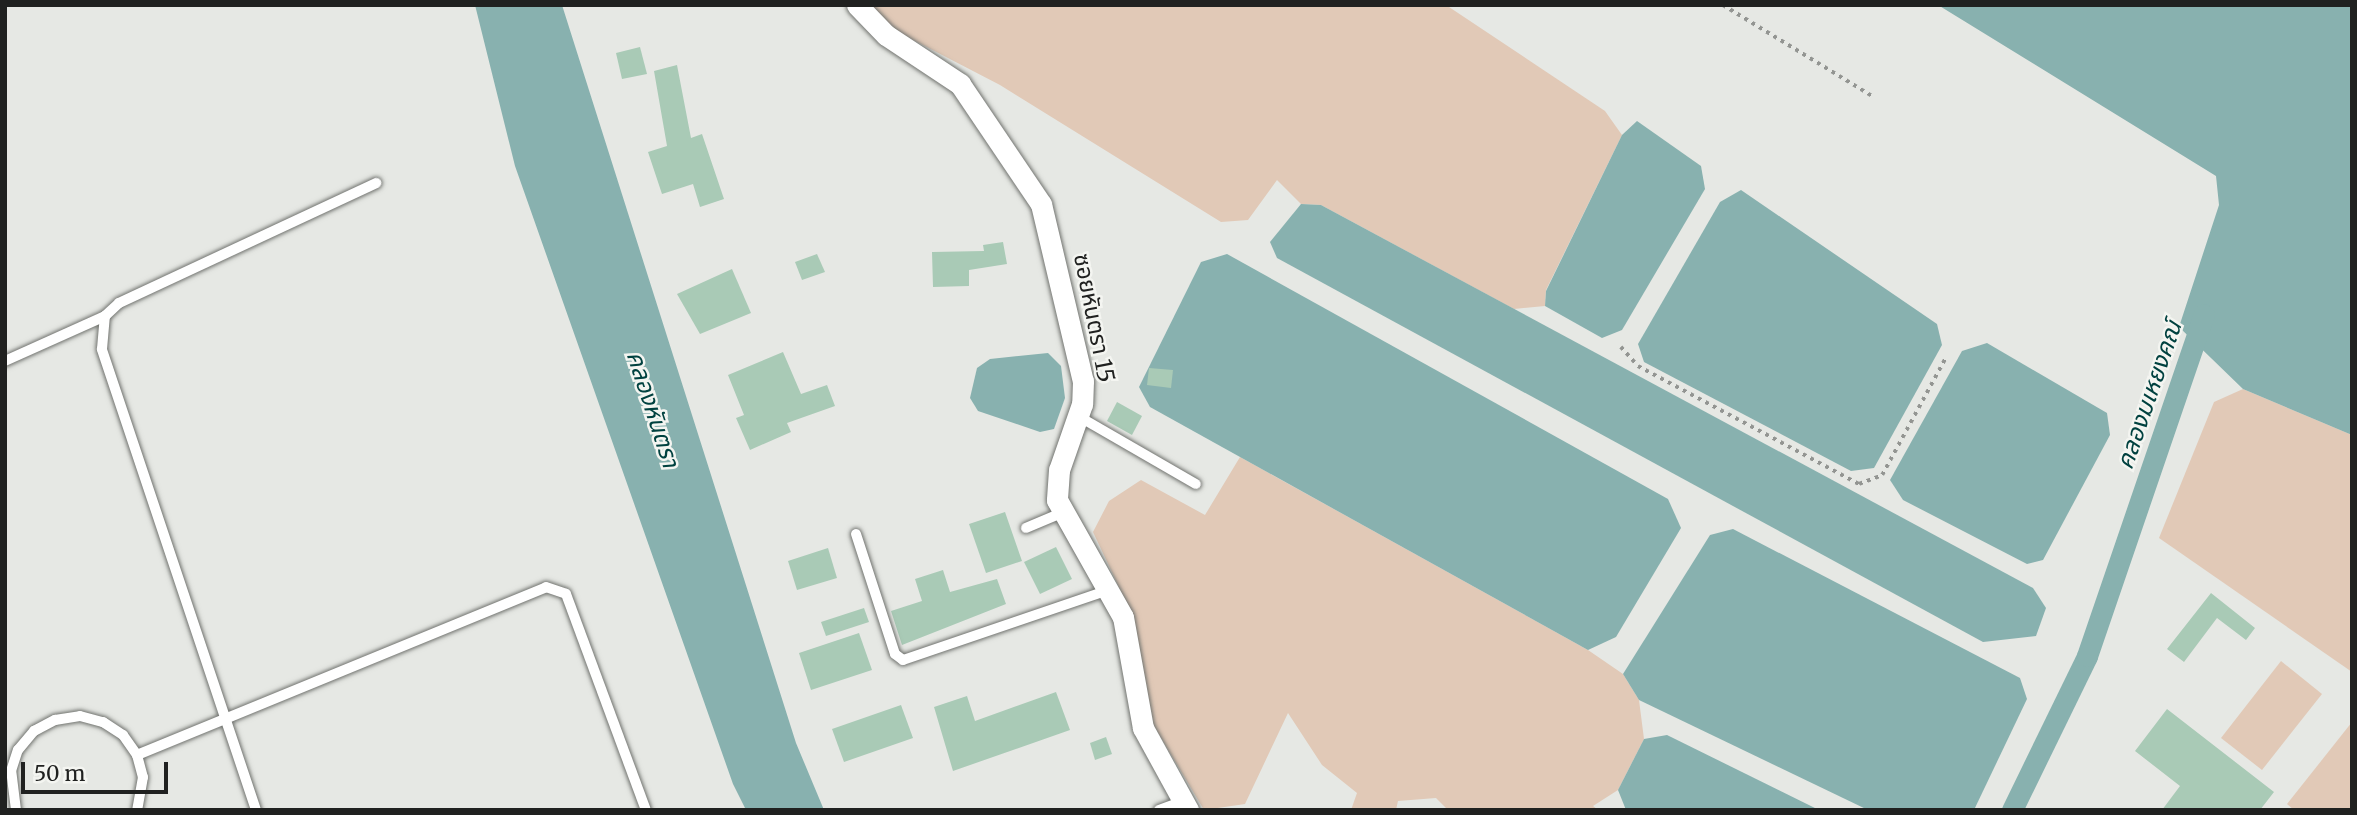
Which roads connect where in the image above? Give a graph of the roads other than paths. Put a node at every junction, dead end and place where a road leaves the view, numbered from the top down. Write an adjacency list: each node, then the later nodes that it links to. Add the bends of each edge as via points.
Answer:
1 (857, 5): 5 (street, ซอยหันตรา 15, via 887,35 960,84 1035,189 1048,221 1083,381)
2 (376, 183): 3 (lane, via 119,303)
3 (105, 316): 4 (lane); 11 (lane, via 102,349)
4 (5, 360)
5 (1078, 416): 6 (lane); 7 (street, ซอยหันตรา 15, via 1059,470)
6 (1196, 484)
7 (1062, 513): 8 (lane); 10 (street, ซอยหันตรา 15)
8 (1026, 528)
9 (856, 534): 10 (lane, via 895,654 903,660)
10 (1111, 589): 15 (street, ซอยหันตรา 15, via 1124,617 1143,728)
11 (228, 719): 14 (lane); 18 (lane); 19 (lane, via 546,587 566,594)
12 (5, 747): 13 (lane)
13 (18, 750): 14 (lane, via 55,720 80,716 103,722 123,735); 16 (lane, via 11,771)
14 (137, 755): 17 (lane, via 144,777)
15 (1186, 806): 20 (lane)
16 (16, 810)
17 (137, 810)
18 (256, 810)
19 (646, 810)
20 (1159, 810)

